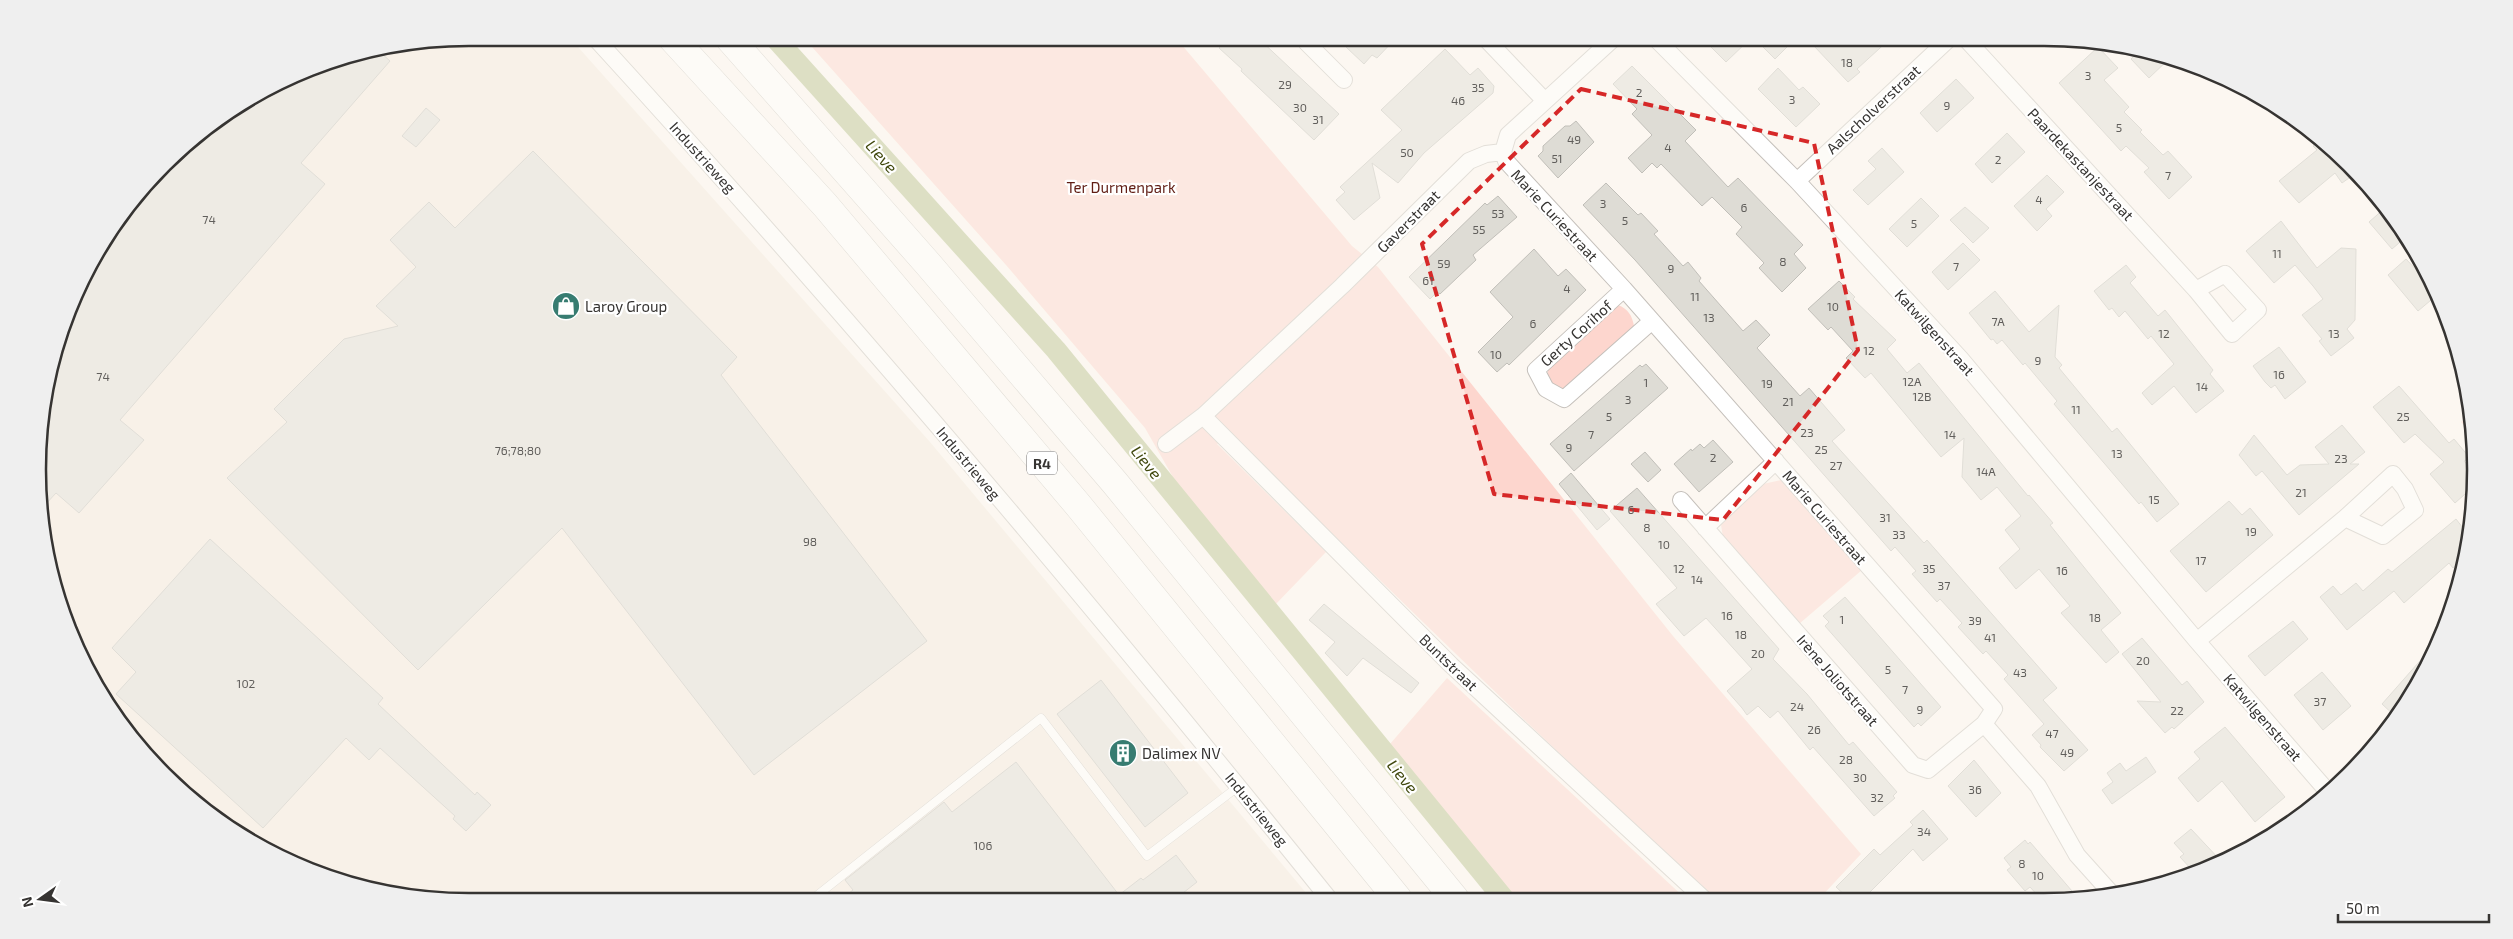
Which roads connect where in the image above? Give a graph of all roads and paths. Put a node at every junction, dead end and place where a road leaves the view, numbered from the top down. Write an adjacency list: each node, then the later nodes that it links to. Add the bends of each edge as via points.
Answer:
1 (602, 46): 25 (street, Industrieweg, via 866,340)
2 (679, 46): 30 (highway, R4, via 825,205 1072,497)
3 (736, 46): 31 (highway, via 1109,476)
4 (1312, 46): 10 (street)
5 (1493, 46): 11 (street)
6 (1605, 46): 11 (street)
7 (1664, 46): 13 (street, Katwilgenstraat)
8 (1941, 46): 13 (street, Aalscholverstraat)
9 (1972, 46): 15 (street, Paardekastanjestraat)
10 (1344, 80)
11 (1545, 101): 12 (street, via 1508,135)
12 (1503, 152): 14 (street, Marie Curiestraat, via 1511,168); 17 (street, Gaverstraat, via 1486,154 1470,161)
13 (1797, 181): 23 (street, Katwilgenstraat, via 1960,358)
14 (1624, 290): 16 (street, Marie Curiestraat); 16 (street, Gerty Corihof, via 1536,370 1546,389 1564,399)
15 (2196, 290)
16 (1652, 321): 19 (street, Marie Curiestraat)
17 (1203, 416): 18 (street, Gaverstraat); 32 (street, Buntstraat, via 1451,665)
18 (1166, 444)
19 (1776, 462): 22 (street); 24 (street, Marie Curiestraat, via 1994,710)
20 (1680, 500): 22 (street, Irène Joliotstraat)
21 (2345, 518): 23 (street)
22 (1705, 528): 24 (street, Irène Joliotstraat, via 1913,766 1928,770)
23 (2197, 641): 26 (street, Katwilgenstraat)
24 (1984, 724): 27 (street, via 2038,786 2077,855)
25 (1239, 786): 28 (lane, via 1147,856 1041,718); 29 (street, Industrieweg)
26 (2323, 788)
27 (2107, 888)
28 (820, 893)
29 (1324, 893)
30 (1393, 893)
31 (1450, 893)
32 (1698, 893)

